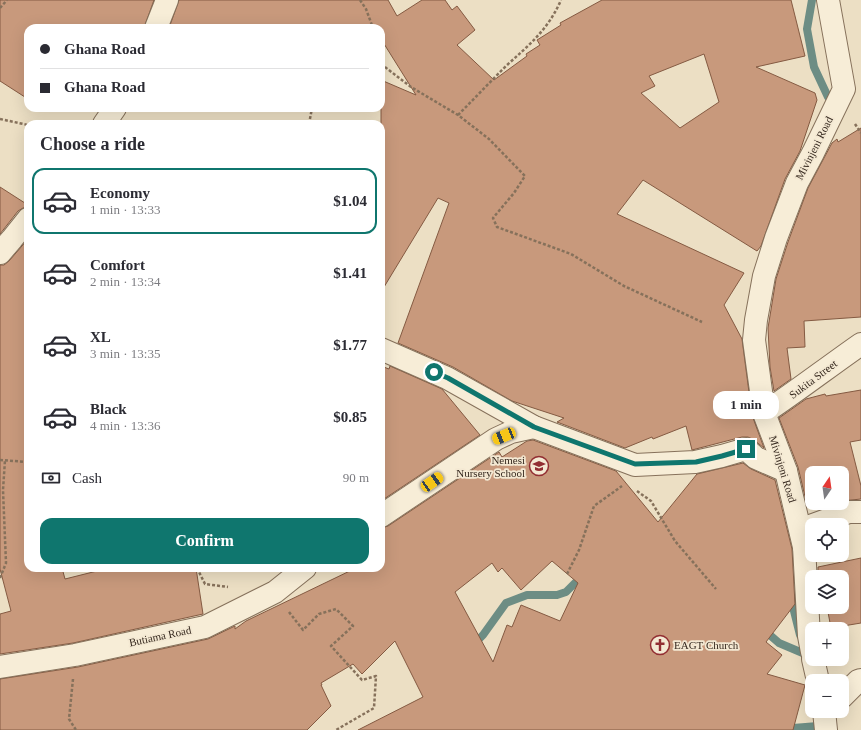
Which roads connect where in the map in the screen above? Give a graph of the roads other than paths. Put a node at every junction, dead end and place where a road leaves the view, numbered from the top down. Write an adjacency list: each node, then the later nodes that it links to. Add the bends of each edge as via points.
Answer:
1 (166, 0): 3 (street)
2 (828, 0): 8 (street, Mivinjeni Road, via 844,89 796,183 764,276 754,340)
3 (157, 24)
4 (24, 224): 5 (street)
5 (0, 253)
6 (861, 344): 8 (street, Sukita Street)
7 (385, 351): 9 (street, via 448,378)
8 (764, 413): 10 (street, Mivinjeni Road)
9 (534, 427): 10 (street, via 632,474 746,449 756,458); 12 (street, via 511,432 496,439)
10 (786, 471): 13 (street, Mivinjeni Road)
11 (861, 512): 13 (street, via 848,512 810,526)
12 (385, 513)
13 (804, 547): 15 (street, Mivinjeni Road)
14 (300, 572): 16 (street, Butiama Road, via 275,592 205,627 75,655)
15 (808, 622)
16 (0, 667)
17 (861, 680): 18 (street)
18 (849, 690)

